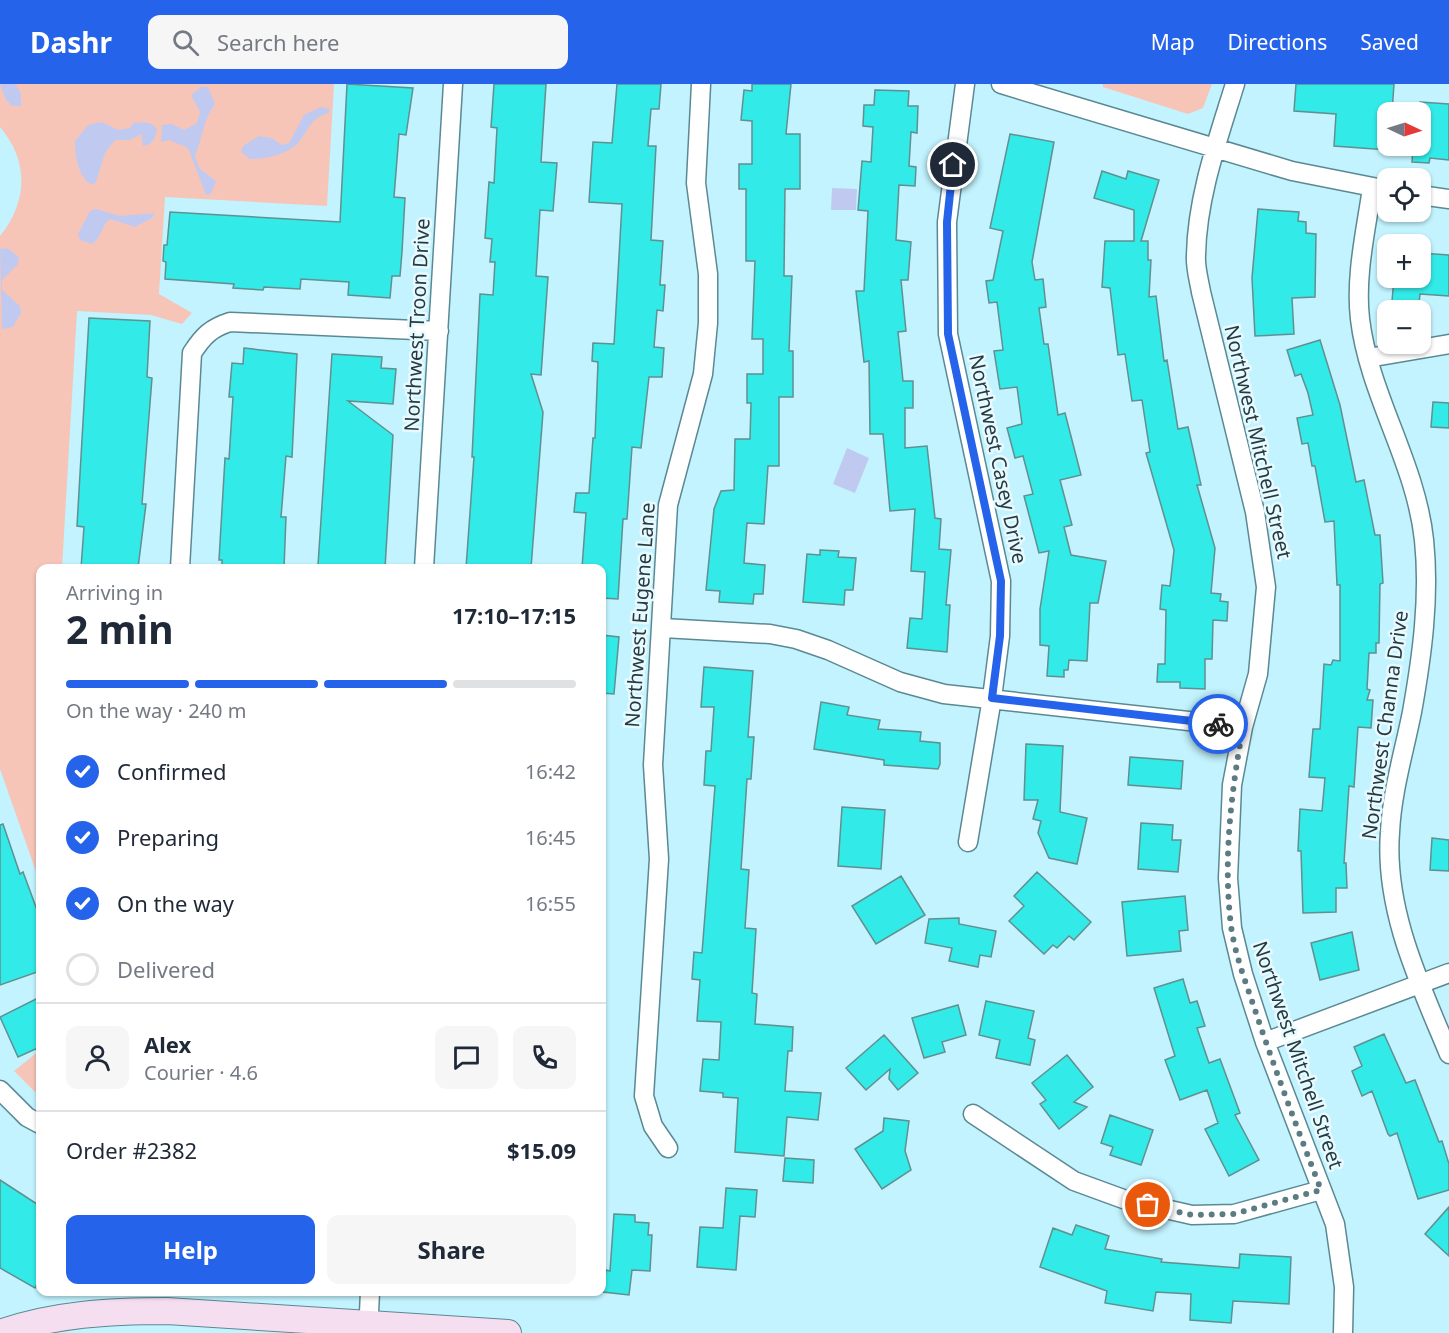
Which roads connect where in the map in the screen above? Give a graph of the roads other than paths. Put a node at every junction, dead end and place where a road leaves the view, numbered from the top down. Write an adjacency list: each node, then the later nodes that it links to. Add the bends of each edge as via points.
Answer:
1 (453, 84): 11 (street, Northwest Troon Drive)
2 (700, 84): 16 (street, Northwest Eugene Lane, via 696,183 708,274 708,323 703,374 668,505)
3 (965, 84): 17 (street, Northwest Casey Drive, via 947,222 948,334 1001,581 1000,636)
4 (1001, 84): 6 (street)
5 (1235, 84): 6 (street, Northwest Mitchell Street)
6 (1214, 149): 7 (street, via 1292,171); 18 (street, Northwest Mitchell Street, via 1198,226 1196,258 1255,512 1266,587 1258,674)
7 (1377, 188)
8 (1431, 197): 9 (street)
9 (1449, 200)
10 (1377, 202): 13 (street, Northwest Channa Drive, via 1360,275 1360,318)
11 (439, 331): 14 (street, via 230,322 214,327 202,337 192,352); 15 (street, Northwest Troon Drive)
12 (1449, 344): 13 (street)
13 (1368, 358): 21 (street, Northwest Channa Drive, via 1414,490 1424,539 1427,584 1422,648 1389,834 1393,900)
14 (180, 564)
15 (424, 564)
16 (663, 628): 17 (street, via 796,639 900,682 944,694); 27 (street, Northwest Eugene Lane, via 653,765 659,859 644,1096 652,1126)
17 (992, 698): 18 (street); 19 (street, Northwest Casey Drive)
18 (1243, 727): 22 (street, Northwest Mitchell Street, via 1232,785 1228,878 1232,928)
19 (968, 842)
20 (1449, 973): 21 (street)
21 (1420, 984): 22 (street); 23 (street, Northwest Channa Drive)
22 (1265, 1042): 28 (street, Northwest Mitchell Street)
23 (1449, 1054)
24 (0, 1090): 26 (street)
25 (973, 1114): 28 (street, via 1074,1181 1126,1200 1192,1215 1234,1214)
26 (36, 1122)
27 (668, 1148)
28 (1321, 1190): 33 (street, Northwest Mitchell Street, via 1335,1224 1340,1251)
29 (370, 1296): 30 (street)
30 (368, 1329): 31 (main road, via 200,1313 118,1311 65,1317); 32 (main road)
31 (0, 1333)
32 (508, 1333)
33 (1343, 1333)

